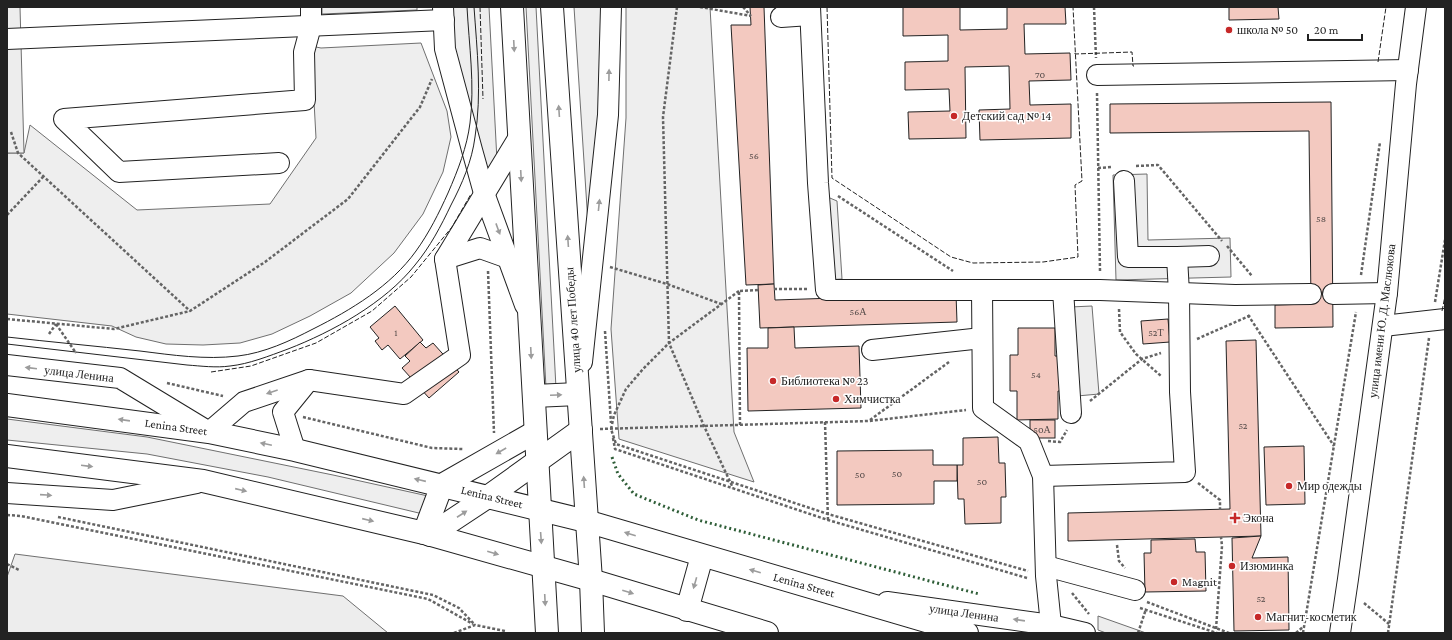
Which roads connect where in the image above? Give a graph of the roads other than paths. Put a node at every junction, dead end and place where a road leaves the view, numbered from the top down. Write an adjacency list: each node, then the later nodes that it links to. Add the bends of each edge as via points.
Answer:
1 (512, 7): 12 (main road, one-way to 12)
2 (552, 7): 33 (main road, улица 40 лет Победы, one-way to 2)
3 (611, 7): 33 (street, улица 40 лет Победы, one-way to 3, via 608,115)
4 (1416, 7): 10 (street, улица имени Ю. Д. Маслюкова)
5 (810, 11): 8 (street); 20 (street, via 826,290)
6 (444, 14): 7 (street); 15 (street, via 445,49)
7 (311, 16): 9 (street); 13 (street, via 304,52 305,100 64,119 119,172)
8 (781, 17)
9 (7, 39)
10 (1408, 70): 11 (street); 23 (street, улица имени Ю. Д. Маслюкова)
11 (1096, 75)
12 (519, 137): 15 (street); 26 (main road, one-way to 26)
13 (279, 164)
14 (1124, 171): 17 (street, via 1128,257)
15 (484, 193): 18 (street, one-way to 18); 19 (street)
16 (1209, 256): 17 (street)
17 (1177, 257): 22 (street)
18 (508, 258): 19 (street, via 480,248); 26 (street)
19 (445, 259): 32 (street, via 460,355 404,394)
20 (982, 290): 21 (street); 29 (street)
21 (1063, 290): 22 (street); 36 (street)
22 (1179, 293): 24 (street); 43 (street, via 1180,392 1185,472)
23 (1387, 293): 25 (street); 28 (street, улица имени Ю. Д. Маслюкова)
24 (1311, 294)
25 (1333, 294)
26 (529, 314): 34 (main road, one-way to 34)
27 (1438, 319): 28 (street)
28 (1383, 326): 64 (street, улица имени Ю. Д. Маслюкова)
29 (982, 338): 30 (street); 43 (street, via 983,408 1028,441)
30 (872, 350)
31 (7, 365): 38 (street, улица Ленина, one-way to 31, via 120,378)
32 (309, 380): 38 (street, one-way to 38, via 244,402); 40 (street, via 283,412)
33 (578, 394): 34 (main road, one-way to 33); 37 (main road, улица 40 лет Победы)
34 (534, 396): 39 (main road)
35 (7, 405): 38 (main road, Lenina Street, one-way to 35)
36 (1075, 416)
37 (581, 430): 42 (main road); 49 (main road, улица 40 лет Победы, one-way to 37)
38 (209, 432): 40 (main road, Lenina Street, one-way to 38)
39 (535, 432): 42 (main road); 45 (main road, one-way to 45)
40 (296, 450): 45 (main road, Lenina Street, one-way to 40)
41 (7, 456): 44 (main road, one-way to 44)
42 (537, 462): 47 (main road); 48 (main road)
43 (1043, 476): 53 (street)
44 (203, 481): 46 (street, one-way to 44, via 113,500); 50 (main road, one-way to 50)
45 (442, 485): 47 (main road, Lenina Street); 50 (main road)
46 (7, 493)
47 (489, 496): 48 (main road, Lenina Street); 50 (main road, one-way to 47)
48 (539, 509): 49 (main road, Lenina Street); 52 (main road, one-way to 52)
49 (586, 521): 51 (main road, Lenina Street, one-way to 49); 54 (main road, улица 40 лет Победы)
50 (427, 534): 52 (main road, one-way to 52)
51 (702, 556): 55 (main road, Lenina Street, one-way to 51); 57 (main road, one-way to 57)
52 (543, 567): 54 (main road); 60 (main road, one-way to 60)
53 (1046, 575): 56 (street); 59 (street)
54 (591, 580): 57 (main road, one-way to 57); 61 (main road, улица 40 лет Победы)
55 (844, 596): 59 (street, улица Ленина, one-way to 55); 63 (main road, Lenina Street)
56 (1140, 600)
57 (687, 610): 62 (main road)
58 (1087, 624): 59 (street, улица Ленина)
59 (1051, 625)
60 (547, 633)
61 (593, 633)
62 (767, 633)
63 (967, 633)
64 (1340, 633)

